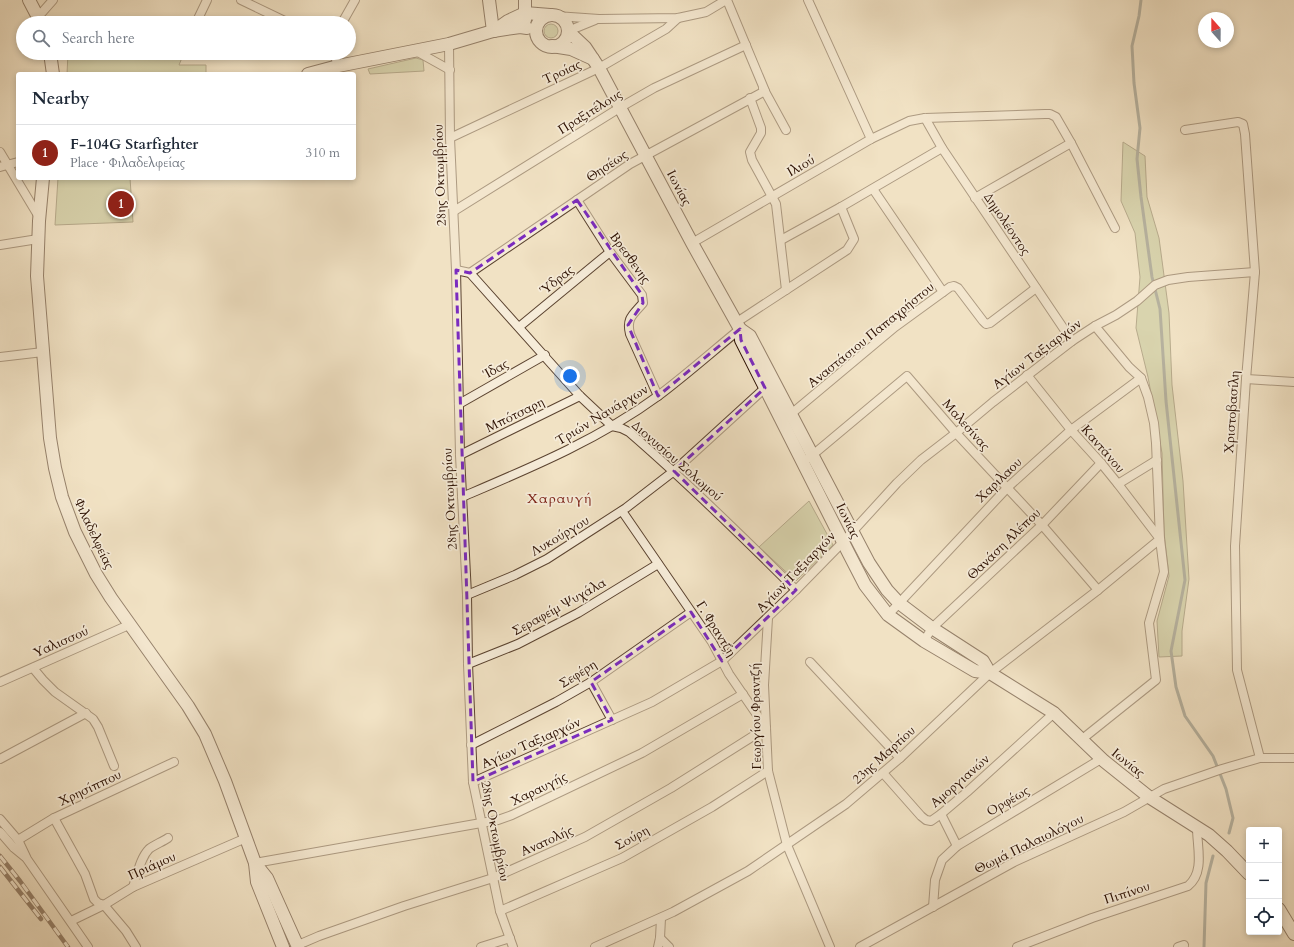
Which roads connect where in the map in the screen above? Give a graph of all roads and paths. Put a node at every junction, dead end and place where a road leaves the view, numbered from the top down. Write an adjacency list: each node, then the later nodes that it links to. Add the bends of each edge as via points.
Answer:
1 (29, 0): 13 (main road)
2 (53, 0): 14 (street)
3 (207, 0): 15 (street)
4 (241, 0): 16 (street)
5 (355, 0): 17 (street)
6 (488, 0): 21 (main road)
7 (525, 0): 11 (main road)
8 (533, 0): 12 (main road, via 534,9)
9 (727, 0): 19 (street, via 706,12); 25 (street)
10 (808, 0): 41 (street)
11 (525, 13): 12 (main road); 20 (main road); 21 (main road)
12 (548, 15): 18 (street); 22 (main road, via 561,18); 24 (main road, via 537,26 537,34)
13 (38, 16)
14 (43, 16)
15 (199, 16)
16 (274, 16)
17 (346, 16)
18 (599, 18): 19 (street); 22 (street)
19 (678, 18): 29 (street, Τροίας, via 666,29)
20 (527, 28): 21 (main road); 24 (main road)
21 (493, 31): 23 (main road)
22 (568, 31): 24 (main road, via 563,42 558,45); 29 (main road, Ιωνίας, via 585,47)
23 (449, 44): 26 (main road); 31 (street, 28ης Οκτωμβρίου)
24 (546, 44): 29 (main road, via 570,49)
25 (746, 45): 34 (street); 36 (street, Πραξιτέλους, via 654,88)
26 (416, 52): 30 (main road); 31 (street)
27 (51, 60): 32 (main road)
28 (336, 60): 30 (street)
29 (597, 64): 36 (main road, Ιωνίας); 40 (street, Τροίας)
30 (338, 66): 33 (main road)
31 (450, 70): 40 (street, 28ης Οκτωμβρίου)
32 (53, 72)
33 (316, 72)
34 (764, 90): 35 (street, Θησέως); 38 (street)
35 (750, 98): 45 (street, Θησέως); 50 (street, via 761,132 750,152)
36 (621, 107): 45 (main road, Ιωνίας); 54 (street, Πραξιτέλους)
37 (925, 118): 41 (street, Ιλιού, via 909,121); 42 (street, Ιλιού, via 1050,114 1056,117); 43 (street, Δημολέοντος)
38 (786, 130)
39 (1185, 130): 63 (street, Χριστοβασίλη, via 1238,122 1243,124)
40 (450, 138): 54 (street, 28ης Οκτωμβρίου)
41 (871, 139): 50 (street, Ιλιού)
42 (1071, 143): 51 (street); 56 (street, Ιλιού)
43 (942, 148): 49 (street); 51 (street, Δημολέοντος)
44 (0, 152): 47 (street)
45 (645, 155): 52 (street, Θησέως); 59 (main road, Ιωνίας)
46 (16, 163): 47 (street)
47 (4, 166): 55 (street)
48 (43, 180): 55 (main road, Φιλαδελφείας)
49 (872, 189): 53 (street); 67 (street)
50 (772, 197): 58 (street, via 776,204); 59 (street, Ιλιού)
51 (975, 198): 65 (street, Δημολέοντος)
52 (577, 200): 61 (street, Βρεσθενης); 64 (street, Θησέως)
53 (841, 207): 58 (street); 66 (street, Τριών Ναυάρχων, via 854,240 852,244)
54 (454, 211): 62 (street, 28ης Οκτωμβρίου)
55 (39, 218): 57 (main road, Φιλαδελφείας)
56 (1115, 228)
57 (38, 239): 60 (street); 72 (main road, Φιλαδελφείας, via 37,276)
58 (781, 240): 66 (street)
59 (692, 243): 68 (main road, Ιωνίας)
60 (0, 244)
61 (610, 252): 70 (street, Ύδρας); 81 (street, Βρεσθενης, via 642,295 643,303 628,325)
62 (456, 270): 64 (street); 82 (street, 28ης Οκτωμβρίου)
63 (1255, 272): 69 (street, Αγίων Ταξιαρχών, via 1188,277 1159,283 1137,301); 77 (street, Χριστοβασίλη)
64 (470, 273): 70 (street, Διονυσίου Σολωμού)
65 (1036, 288): 67 (street, Αναστάσιου Παπαχρήστου, via 986,324 958,288 950,287); 71 (street, Δημολέοντος)
66 (786, 290): 68 (street, Τριών Ναυάρχων)
67 (943, 292): 83 (street, Αναστάσιου Παπαχρήστου, via 895,327)
68 (738, 325): 79 (main road, Ιωνίας, via 741,340); 81 (street, Τριών Ναυάρχων); 83 (main road, Ιωνίας, via 750,336)
69 (1095, 326): 71 (street, Αγίων Ταξιαρχών); 76 (street)
70 (518, 327): 73 (street, Διονυσίου Σολωμού)
71 (1072, 341): 75 (street, Αγίων Ταξιαρχών)
72 (43, 352): 74 (street); 109 (main road, Φιλαδελφείας, via 50,438 62,497 86,556 111,598)
73 (545, 356): 80 (street, Διονυσίου Σολωμού); 82 (street, Ίδας)
74 (0, 357)
75 (1027, 374): 85 (street, Καντάνου); 86 (street, Αγίων Ταξιαρχών)
76 (1141, 378): 85 (street, Χαριλαου); 89 (street, via 1154,423)
77 (1246, 379): 78 (street); 128 (street, Χριστοβασίλη, via 1235,546 1236,670)
78 (1294, 382)
79 (766, 388): 90 (main road, Ιωνίας); 92 (street, Λυκούργου)
80 (580, 396): 84 (street, Διονυσίου Σολωμού); 87 (street, Μπότσαρη)
81 (658, 396): 84 (street, Τριών Ναυάρχων)
82 (459, 404): 87 (street, 28ης Οκτωμβρίου)
83 (791, 414): 88 (main road, Ιωνίας)
84 (612, 426): 92 (street, Διονυσίου Σολωμού, via 629,432); 95 (street, Τριών Ναυάρχων, via 541,463)
85 (1071, 430): 91 (street, Καντάνου); 94 (street, Χαριλαου)
86 (956, 433): 88 (street, Μαλεσίνας, via 907,376); 94 (street, Μαλεσίνας); 98 (street, Αγίων Ταξιαρχών, via 907,473)
87 (460, 455): 95 (street, 28ης Οκτωμβρίου)
88 (813, 455): 90 (street, Μαλεσίνας); 98 (main road, Ιωνίας)
89 (1157, 460): 93 (street); 99 (street)
90 (803, 463): 100 (main road, Ιωνίας)
91 (1101, 463): 93 (street, Καντάνου); 97 (street, Θανάση Αλέπου)
92 (674, 471): 96 (street, Λυκούργου); 102 (street, Διονυσίου Σολωμού)
93 (1118, 484): 99 (street, Καντάνου)
94 (1008, 487): 97 (street, Μαλεσίνας); 105 (street, Χαριλαου)
95 (462, 497): 104 (street, 28ης Οκτωμβρίου)
96 (622, 511): 101 (street, Γ. Φραντζη); 104 (street, Λυκούργου, via 547,559)
97 (1042, 525): 103 (street, Μαλεσίνας); 110 (street, Θανάση Αλέπου)
98 (852, 531): 100 (street, Αγίων Ταξιαρχών); 105 (main road, Ιωνίας, via 876,576)
99 (1160, 539): 103 (street, 23ης Μαρτίου); 124 (street, via 1164,572 1149,623 1156,680)
100 (843, 542): 102 (street, Αγίων Ταξιαρχών); 107 (main road, Ιωνίας, via 865,585)
101 (658, 564): 106 (street, Γ. Φραντζη); 114 (street, Σεραφείμ Ψυχάλα, via 578,613 518,644)
102 (796, 590): 108 (street, Αγίων Ταξιαρχών)
103 (1098, 590): 116 (street, 23ης Μαρτίου)
104 (467, 595): 114 (street, 28ης Οκτωμβρίου)
105 (898, 603): 107 (street, Χαριλαου); 110 (main road, Ιωνίας)
106 (691, 612): 112 (street, Γ. Φραντζη); 118 (street, Σεφέρη)
107 (888, 615): 111 (main road, Ιωνίας)
108 (768, 618): 112 (street, Αγίων Ταξιαρχών); 123 (street, Γεωργίου Φραντζή, via 764,685)
109 (131, 624): 115 (street, Υαλισσού); 144 (main road, Φιλαδελφείας, via 205,734)
110 (932, 628): 111 (street, Θανάση Αλέπου); 116 (main road, Ιωνίας, via 983,661)
111 (924, 641): 116 (main road, Ιωνίας, via 975,671)
112 (722, 661): 119 (street, Γ. Φραντζη); 122 (street, Αγίων Ταξιαρχών, via 652,702)
113 (810, 662): 126 (street)
114 (468, 664): 125 (street, 28ης Οκτωμβρίου)
115 (33, 668): 117 (street, Υαλισσού); 120 (street, via 55,692)
116 (990, 673): 121 (main road, Ιωνίας); 126 (street, 23ης Μαρτίου)
117 (0, 682)
118 (590, 682): 122 (street); 125 (street, Σεφέρη)
119 (743, 694): 123 (street, Γ. Φραντζη); 140 (street, Χαραυγής, via 642,753 512,815)
120 (86, 713): 130 (street); 132 (street, via 98,727)
121 (1054, 713): 124 (main road, Ιωνίας); 137 (street, Αμοργιανών)
122 (612, 720): 135 (street, Αγίων Ταξιαρχών)
123 (766, 728): 133 (street, Γεωργίου Φραντζή); 151 (street, Ανατολής, via 671,788 585,837)
124 (1081, 740): 127 (main road, Ιωνίας)
125 (471, 745): 135 (street, 28ης Οκτωμβρίου)
126 (900, 758): 134 (street, 23ης Μαρτίου)
127 (1101, 758): 136 (main road, Ιωνίας); 147 (street, Ορφέως)
128 (1260, 758): 129 (street, Θωμά Παλαιολόγου); 136 (street, Θωμά Παλαιολόγου, via 1212,772)
129 (1294, 758)
130 (0, 759)
131 (174, 762): 138 (street, Χρησίππου)
132 (114, 766)
133 (768, 771): 146 (street, Γεωργίου Φραντζή); 155 (street, Σούρη, via 712,807 622,858)
134 (883, 773): 137 (street, Αμοργιανών, via 926,820 931,821); 146 (street, 23ης Μαρτίου, via 846,804)
135 (473, 782): 140 (street, 28ης Οκτωμβρίου)
136 (1149, 797): 141 (main road, Ιωνίας); 154 (street, Θωμά Παλαιολόγου, via 1124,812 1014,862)
137 (941, 814): 147 (street)
138 (54, 818): 145 (street, Χρησίππου); 153 (street, via 84,874 94,899)
139 (0, 819): 145 (street)
140 (481, 823): 149 (street, Χαραυγής); 151 (street, 28ης Οκτωμβρίου)
141 (1197, 828): 150 (main road, Ιωνίας, via 1209,835); 173 (street, Πιπίνου, via 1198,873 1188,886 1092,918)
142 (0, 832): 148 (street, via 14,848)
143 (168, 838): 152 (street, via 147,851)
144 (246, 838): 149 (main road, Φιλαδελφείας); 152 (street, Πριάμου)
145 (18, 840): 148 (street)
146 (787, 845): 157 (street, 23ης Μαρτίου, via 748,871); 171 (street, Γεωργίου Φραντζή)
147 (956, 846): 154 (street, Ορφέως, via 942,860 934,880)
148 (28, 858): 158 (street)
149 (255, 863): 162 (main road, Φιλαδελφείας, via 267,878); 165 (main road, Φιλαδελφείας, via 257,882)
150 (1246, 871)
151 (492, 878): 155 (street, 28ης Οκτωμβρίου); 162 (street, Ανατολής, via 318,936)
152 (133, 887): 153 (street, Πριάμου)
153 (104, 905): 158 (street, Πριάμου); 164 (street)
154 (933, 907): 172 (street, Θωμά Παλαιολόγου)
155 (500, 911): 160 (street, 28ης Οκτωμβρίου)
156 (1282, 914): 159 (main road)
157 (661, 918): 161 (street); 168 (street, 23ης Μαρτίου)
158 (70, 921): 163 (street)
159 (1294, 934)
160 (510, 938): 166 (street); 167 (street, 28ης Οκτωμβρίου)
161 (660, 938): 169 (street); 170 (street)
162 (298, 946)
163 (88, 947)
164 (136, 947)
165 (283, 947)
166 (481, 947)
167 (513, 947)
168 (595, 947)
169 (658, 947)
170 (668, 947)
171 (830, 947)
172 (860, 947)
173 (1017, 947)

